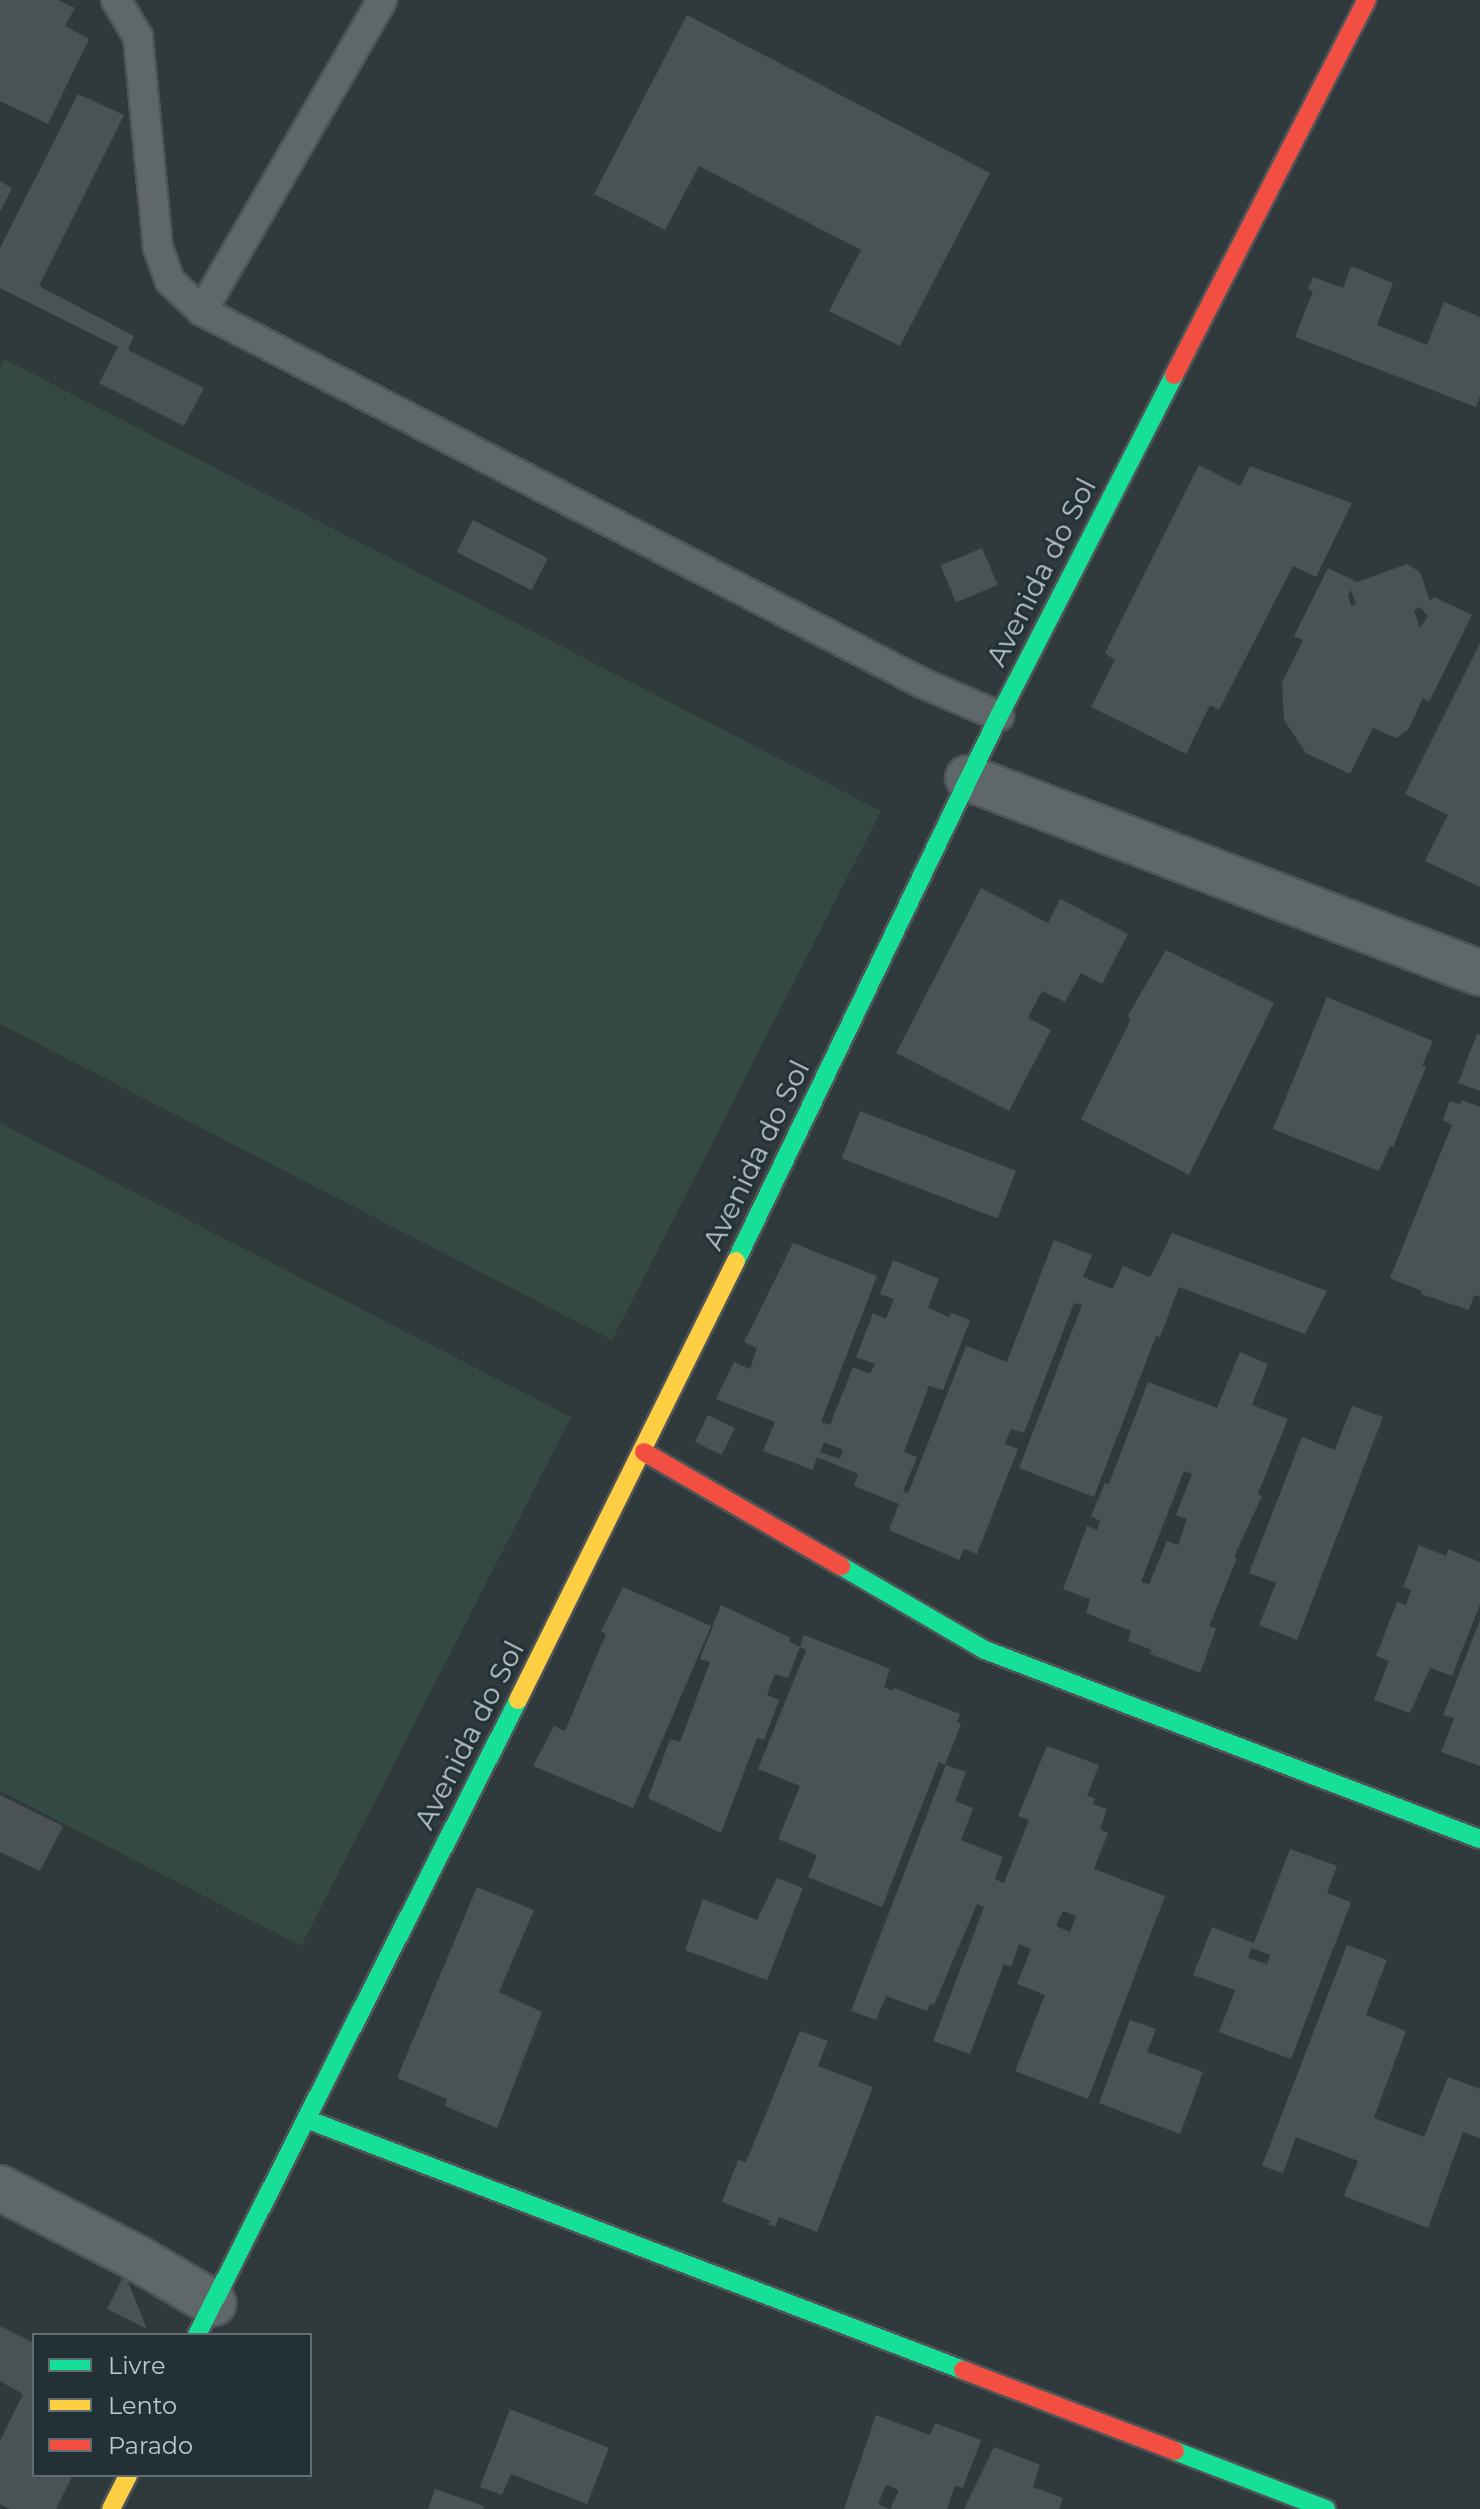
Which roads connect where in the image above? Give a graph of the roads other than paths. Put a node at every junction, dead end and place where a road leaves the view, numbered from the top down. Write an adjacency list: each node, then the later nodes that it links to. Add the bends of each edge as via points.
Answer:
1 (116, 0): 4 (lane, via 138,37 158,248 170,281)
2 (382, 0): 4 (lane)
3 (1367, 0): 5 (street, Avenida do Sol)
4 (202, 311): 5 (lane, via 922,683)
5 (999, 716): 6 (street, Avenida do Sol)
6 (968, 778): 7 (street); 8 (street, Avenida do Sol)
7 (1480, 973)
8 (644, 1452): 9 (street, via 985,1650); 10 (street, Avenida do Sol)
9 (1480, 1839)
10 (306, 2119): 12 (street, Avenida do Sol); 15 (street)
11 (0, 2188): 12 (street, via 135,2257)
12 (205, 2319)
13 (127, 2477): 14 (street)
14 (111, 2509)
15 (1326, 2509)

